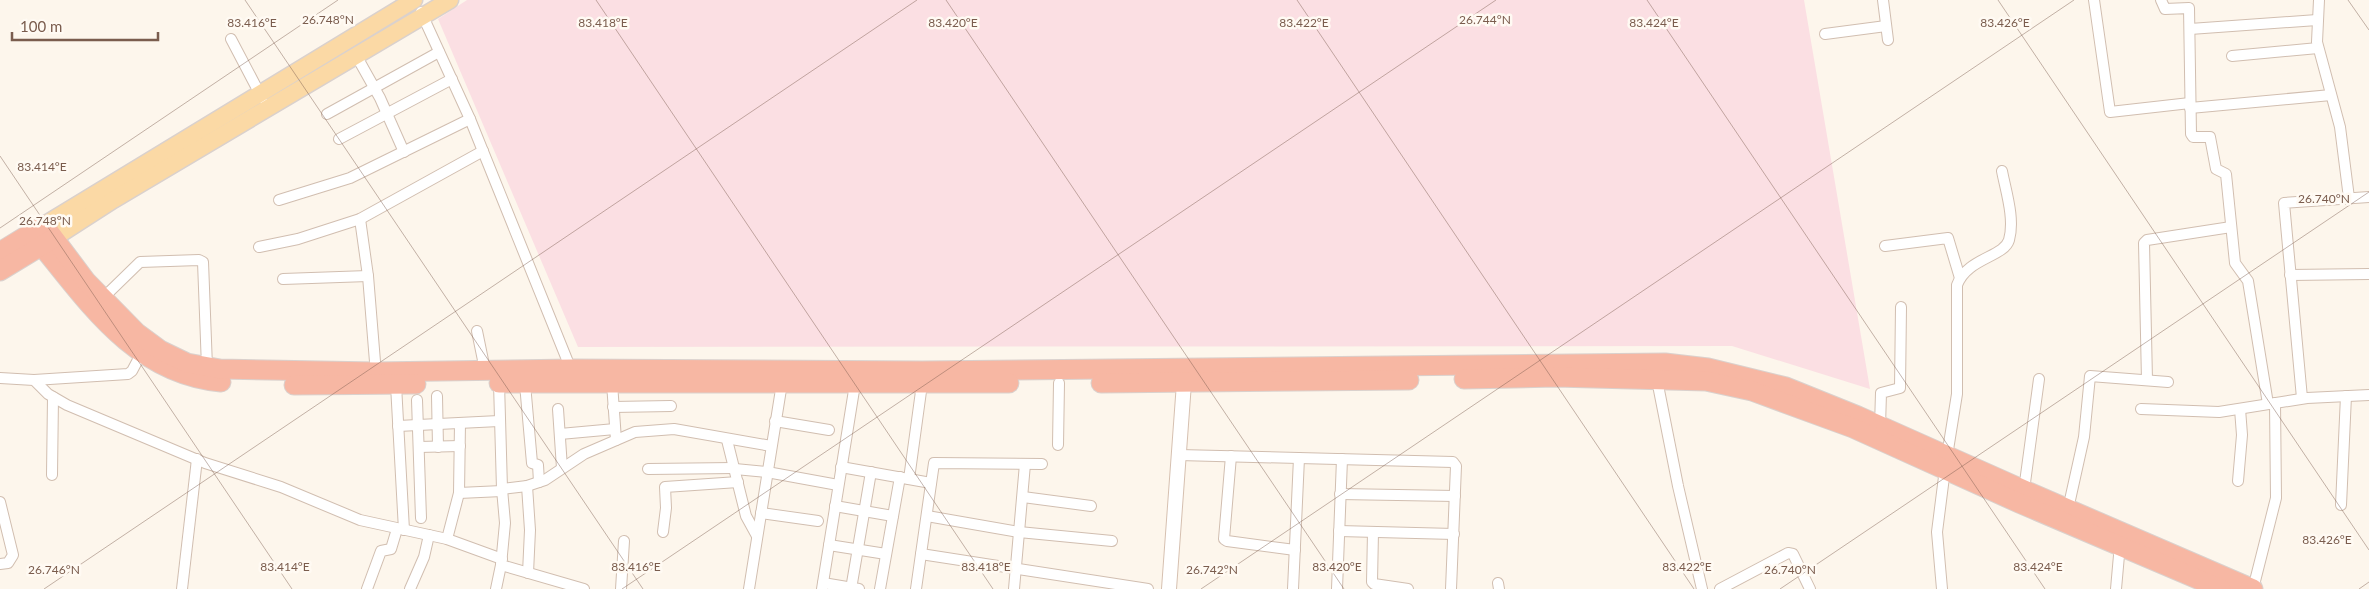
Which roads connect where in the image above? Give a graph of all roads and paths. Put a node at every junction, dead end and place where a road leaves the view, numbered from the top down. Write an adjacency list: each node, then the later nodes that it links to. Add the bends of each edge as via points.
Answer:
1 (415, 0): 7 (street); 20 (main road)
2 (450, 0): 7 (main road)
3 (1883, 0): 9 (street)
4 (2094, 0): 22 (street, via 2111,114)
5 (2161, 0): 10 (street, via 2165,9 2190,8)
6 (2319, 0): 8 (street)
7 (423, 16): 15 (street); 17 (main road)
8 (2317, 20): 10 (street); 14 (street)
9 (1886, 26): 11 (street); 13 (street)
10 (2190, 29): 22 (street)
11 (1825, 34)
12 (232, 39): 20 (street)
13 (1888, 40)
14 (2318, 48): 16 (street); 21 (street)
15 (439, 52): 18 (street); 19 (street)
16 (2232, 56)
17 (356, 57): 19 (street); 23 (main road)
18 (452, 80): 25 (street); 26 (street)
19 (375, 88): 24 (street); 25 (street)
20 (260, 94): 23 (street); 36 (main road)
21 (2331, 96): 22 (street); 32 (street, via 2344,146)
22 (2190, 106): 35 (street, via 2192,136 2210,137 2216,169 2225,173)
23 (268, 109): 36 (main road, via 113,200)
24 (327, 114)
25 (387, 114): 27 (street); 29 (street)
26 (470, 119): 28 (street); 29 (street)
27 (339, 139)
28 (483, 151): 34 (street); 52 (street)
29 (404, 152): 33 (street, via 350,178)
30 (2002, 170): 44 (street, via 2010,211 2009,240 2004,248 1975,263)
31 (2369, 197): 32 (street)
32 (2349, 198): 42 (street, via 2284,202)
33 (279, 200)
34 (360, 219): 38 (street, via 298,239); 43 (street)
35 (2231, 227): 58 (street, via 2144,243); 75 (street, via 2235,263 2248,281)
36 (43, 235): 39 (highway); 40 (highway); 46 (highway); 49 (highway, via 81,296)
37 (1885, 246): 44 (street, via 1948,238)
38 (259, 247)
39 (0, 252)
40 (0, 271)
41 (2369, 274): 42 (street)
42 (2290, 275): 73 (street)
43 (368, 276): 45 (street); 54 (street)
44 (1960, 278): 103 (street, via 1956,298 1957,394)
45 (283, 279)
46 (102, 299): 50 (highway, via 160,350); 50 (street, via 140,262 203,262)
47 (1901, 307): 87 (street, via 1900,388 1881,393)
48 (477, 330): 51 (street)
49 (141, 354): 54 (highway, via 182,375 205,380 270,385); 56 (street, via 132,371 123,375)
50 (207, 367): 54 (highway)
51 (485, 370): 52 (highway); 54 (highway)
52 (572, 376): 62 (highway); 65 (highway); 87 (highway, via 1665,363 1708,368 1786,387)
53 (0, 378): 56 (street)
54 (376, 379): 68 (highway)
55 (2039, 379): 123 (street)
56 (34, 380): 72 (street)
57 (1657, 380): 59 (highway, via 1556,377); 103 (highway, via 1706,381 1782,400); 180 (street)
58 (2147, 380): 60 (street); 132 (street, via 2090,376 2084,436)
59 (1184, 382): 64 (highway); 98 (street)
60 (2168, 382)
61 (499, 383): 65 (highway); 68 (highway); 81 (street)
62 (612, 383): 63 (highway); 77 (street)
63 (782, 383): 66 (highway); 82 (street)
64 (1059, 383): 67 (highway); 93 (street)
65 (524, 384): 117 (street, via 532,463 538,465)
66 (855, 384): 67 (highway); 108 (street)
67 (922, 384): 115 (street)
68 (396, 385): 86 (street)
69 (2369, 395): 71 (street)
70 (437, 396): 84 (street)
71 (2346, 396): 73 (street); 129 (street)
72 (53, 397): 101 (street); 114 (street)
73 (2302, 398): 75 (street)
74 (417, 400): 85 (street)
75 (2271, 404): 80 (street); 186 (street, via 2276,498)
76 (671, 406): 77 (street)
77 (613, 407): 88 (street)
78 (558, 409): 90 (street)
79 (2141, 409): 80 (street, via 2218,412)
80 (2240, 409): 116 (street, via 2242,435)
81 (499, 421): 83 (street); 122 (street)
82 (775, 421): 89 (street); 95 (street)
83 (460, 423): 84 (street); 94 (street)
84 (438, 424): 85 (street); 97 (street)
85 (419, 425): 86 (street); 96 (street)
86 (398, 426): 107 (street)
87 (1880, 426): 103 (highway)
88 (615, 429): 90 (street); 91 (street)
89 (829, 430)
90 (560, 434): 109 (street)
91 (616, 440): 92 (street, via 630,433 669,429); 109 (street)
92 (727, 440): 95 (street); 110 (street)
93 (1058, 445)
94 (460, 446): 97 (street); 124 (street)
95 (771, 446): 112 (street)
96 (419, 447): 97 (street); 106 (street)
97 (438, 447)
98 (1179, 455): 99 (street); 175 (street)
99 (1231, 456): 100 (street); 153 (street, via 1224,539)
100 (1299, 458): 102 (street); 153 (street)
101 (197, 459): 139 (street, via 281,487 360,520); 164 (street)
102 (1342, 459): 125 (street); 126 (street, via 1453,462 1456,466)
103 (1946, 462): 123 (highway); 150 (highway); 183 (street, via 1937,532)
104 (1025, 464): 105 (street); 119 (street, via 937,462 933,465); 127 (street)
105 (1042, 464)
106 (420, 466): 107 (street); 137 (street)
107 (400, 467): 139 (street)
108 (841, 467): 113 (street); 120 (street)
109 (562, 468): 117 (street)
110 (734, 468): 111 (street); 112 (street); 118 (street)
111 (648, 469)
112 (767, 472): 120 (street); 134 (street)
113 (871, 472): 115 (street); 133 (street)
114 (52, 475)
115 (905, 478): 119 (street); 135 (street)
116 (2238, 481)
117 (539, 482): 121 (street)
118 (738, 482): 141 (street, via 665,486); 146 (street, via 746,516)
119 (931, 483): 136 (street)
120 (838, 485): 130 (street)
121 (527, 486): 122 (street); 159 (street)
122 (502, 490): 124 (street); 156 (street, via 505,523)
123 (2024, 490): 132 (highway)
124 (460, 493): 147 (street)
125 (1340, 494): 126 (street); 140 (street)
126 (1455, 496): 144 (street)
127 (1023, 497): 131 (street); 142 (street)
128 (0, 502): 157 (street, via 13,555 8,563)
129 (2341, 505)
130 (835, 506): 133 (street); 151 (street)
131 (1091, 506)
132 (2068, 509): 186 (highway)
133 (864, 511): 135 (street); 152 (street)
134 (761, 513): 138 (street); 146 (street)
135 (893, 516): 154 (street)
136 (927, 516): 142 (street); 155 (street)
137 (422, 518)
138 (818, 521)
139 (401, 530): 145 (street); 165 (street, via 390,550 382,551)
140 (1339, 531): 143 (street); 177 (street)
141 (663, 532)
142 (1019, 532): 149 (street); 158 (street)
143 (1372, 532): 144 (street); 178 (street, via 1372,582)
144 (1454, 534): 179 (street)
145 (429, 536): 147 (street); 166 (street)
146 (757, 536): 170 (street)
147 (447, 539): 156 (street)
148 (624, 541): 169 (street)
149 (1112, 541)
150 (2120, 544): 160 (highway); 184 (street)
151 (829, 545): 152 (street); 161 (street)
152 (858, 549): 154 (street); 163 (street)
153 (1295, 550): 176 (street)
154 (886, 554): 171 (street)
155 (920, 554): 158 (street); 172 (street)
156 (502, 562): 159 (street); 167 (street)
157 (0, 564)
158 (1016, 570): 162 (street); 173 (street)
159 (528, 573): 168 (street)
160 (2189, 582): 185 (highway)
161 (823, 586): 163 (street)
162 (1109, 586): 174 (street)
163 (854, 588)
164 (182, 589)
165 (368, 589)
166 (410, 589)
167 (496, 589)
168 (584, 589)
169 (621, 589)
170 (749, 589)
171 (880, 589)
172 (916, 589)
173 (1014, 589)
174 (1148, 589)
175 (1169, 589)
176 (1293, 589)
177 (1337, 589)
178 (1408, 589)
179 (1451, 589)
180 (1702, 589)
181 (1720, 589): 182 (street, via 1788,553 1797,560)
182 (1810, 589)
183 (1942, 589)
184 (2116, 589)
185 (2221, 589)
186 (2253, 589)

